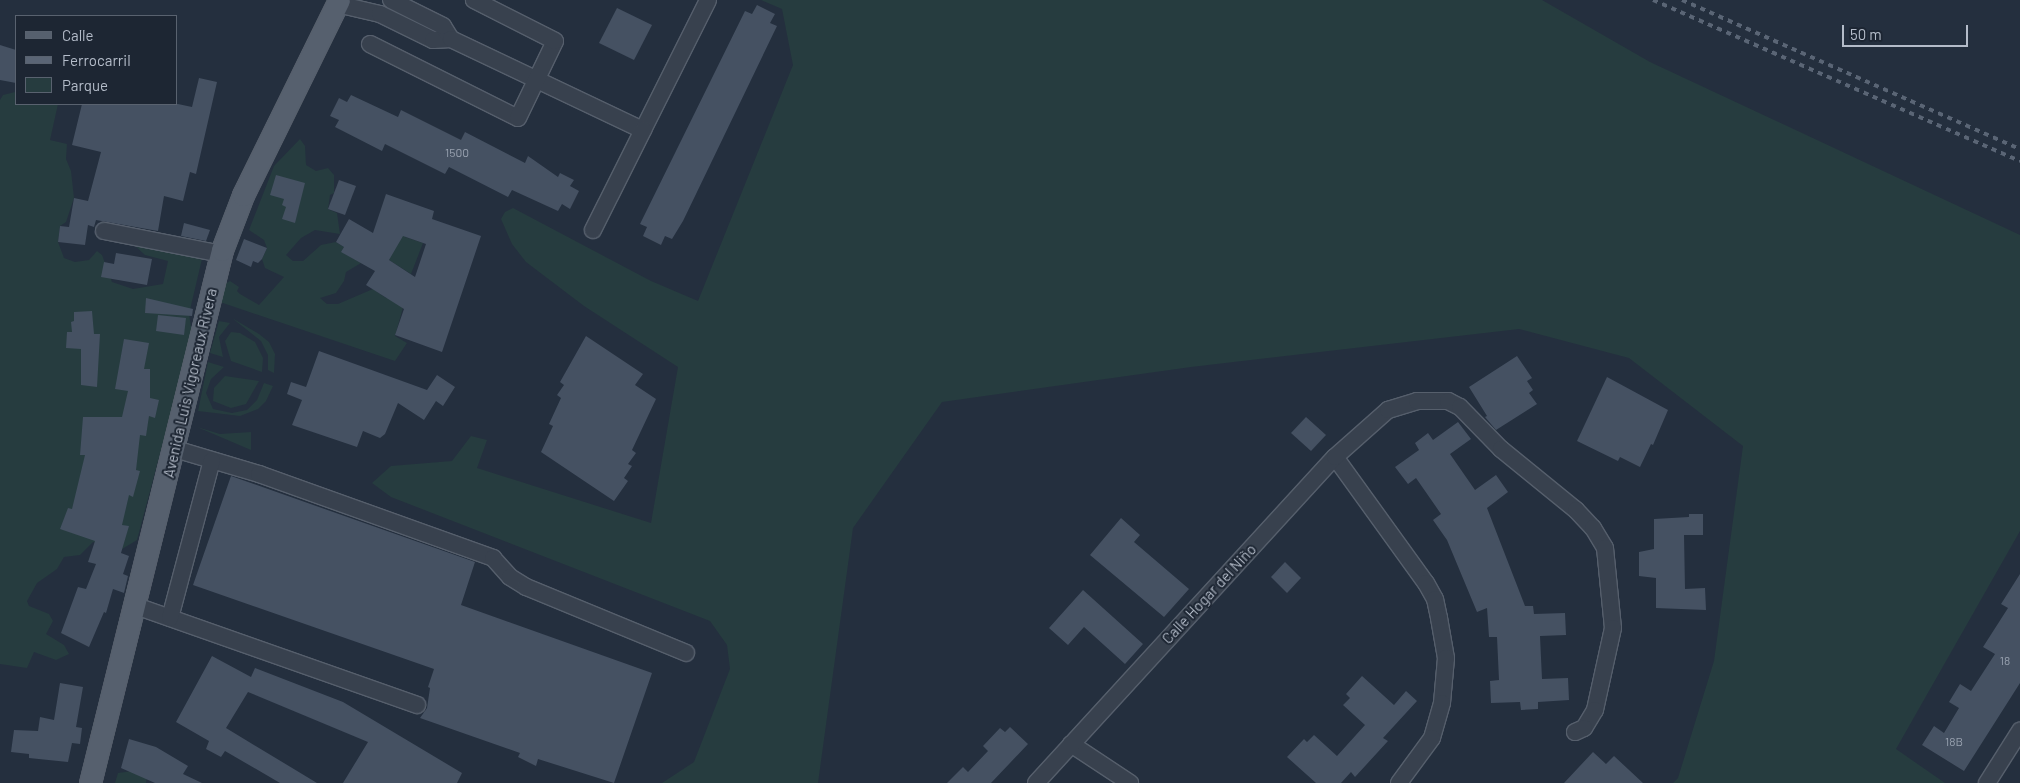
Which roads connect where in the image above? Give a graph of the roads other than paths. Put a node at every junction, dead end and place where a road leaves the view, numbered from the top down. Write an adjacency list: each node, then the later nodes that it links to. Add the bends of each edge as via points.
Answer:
1 (391, 0): 5 (street, via 443,26)
2 (474, 0): 7 (street, via 555,41)
3 (708, 0): 8 (street)
4 (331, 2): 5 (street, via 380,14 433,40); 11 (main road, Avenida Luis Vigoreaux Rivera, via 243,195)
5 (451, 39): 7 (street)
6 (370, 44): 7 (street, via 518,118)
7 (536, 80): 8 (street)
8 (643, 130): 9 (street)
9 (593, 230)
10 (104, 231): 11 (street)
11 (221, 254): 12 (main road, Avenida Luis Vigoreaux Rivera)
12 (175, 448): 14 (street); 15 (main road, Avenida Luis Vigoreaux Rivera)
13 (1335, 457): 20 (street, Calle Hogar del Niño, via 1388,410 1417,402 1448,401 1460,407 1500,449 1576,510 1593,528 1605,548 1613,628 1595,710 1584,728); 21 (street, Calle Hogar del Niño); 25 (street, via 1426,583 1435,599 1439,618 1446,658 1442,703 1432,738)
14 (212, 460): 16 (street); 17 (street, via 493,558 510,577 526,587)
15 (136, 606): 16 (street); 22 (main road, Avenida Luis Vigoreaux Rivera)
16 (170, 618): 18 (street)
17 (686, 653)
18 (417, 705)
19 (2020, 731): 26 (street)
20 (1575, 732)
21 (1071, 744): 23 (street, Calle Hogar del Niño); 24 (street)
22 (90, 783)
23 (1036, 783)
24 (1130, 783)
25 (1399, 783)
26 (1987, 783)

